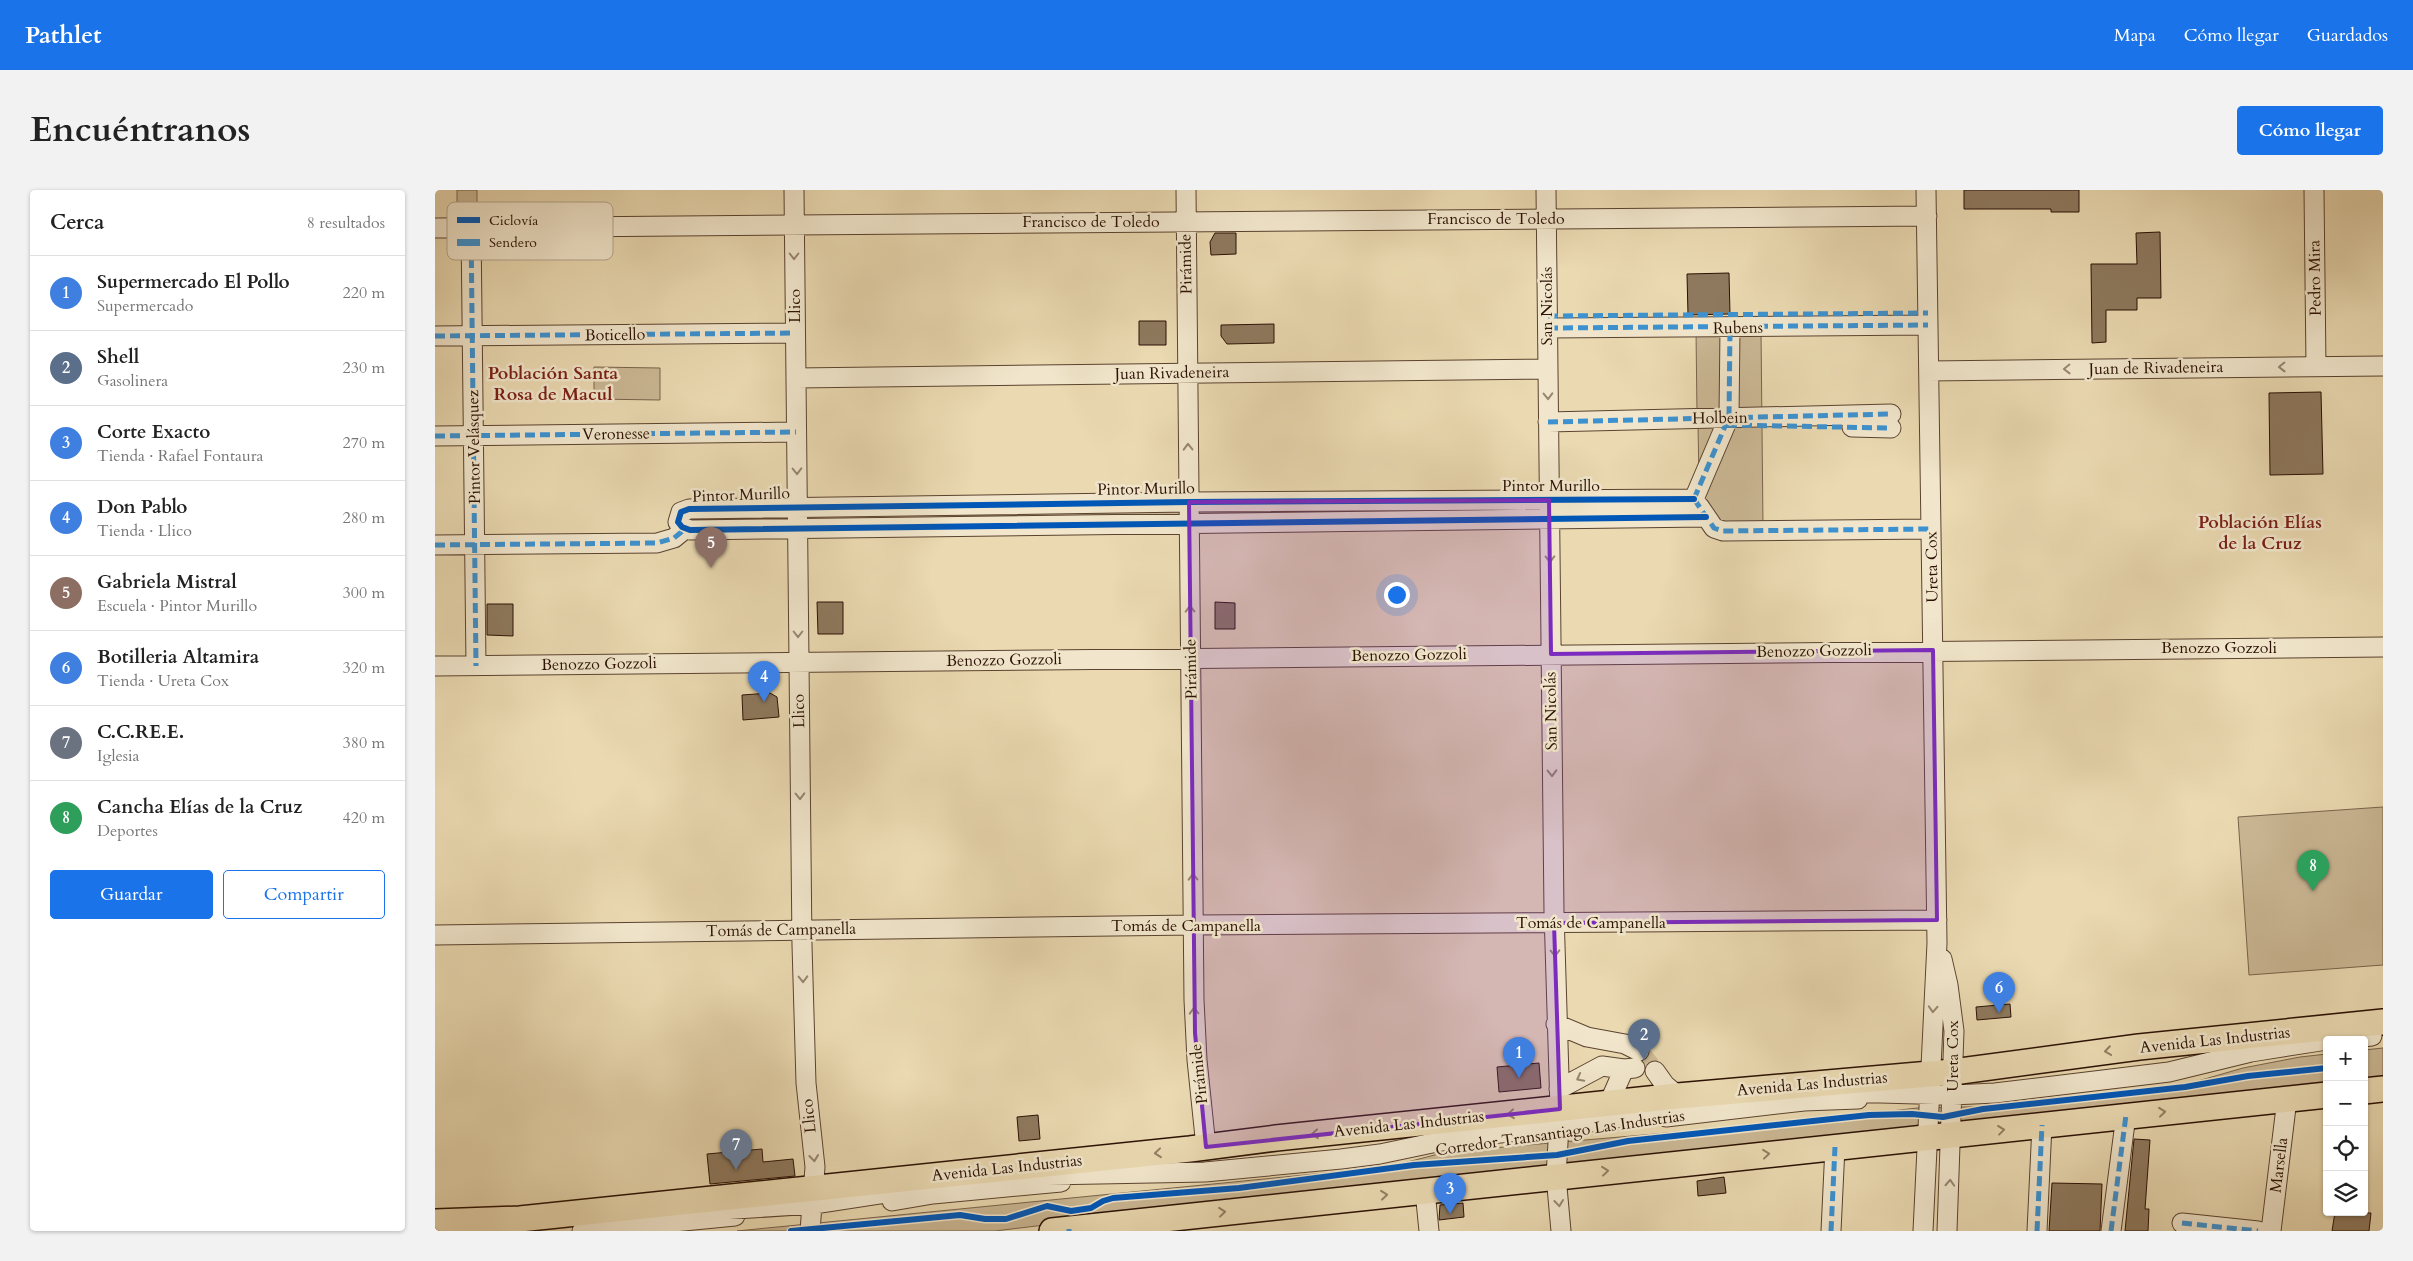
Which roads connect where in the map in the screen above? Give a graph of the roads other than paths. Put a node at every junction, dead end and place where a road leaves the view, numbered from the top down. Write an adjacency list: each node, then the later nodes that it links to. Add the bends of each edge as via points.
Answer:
1 (794, 190): 9 (street, Llico)
2 (1186, 190): 8 (street, Pirámide)
3 (1546, 190): 7 (street, San Nicolás)
4 (1926, 190): 6 (street, Ureta Cox)
5 (2314, 190): 19 (street, Pedro Mira)
6 (1927, 216): 7 (street, Francisco de Toledo); 12 (street, Ureta Cox)
7 (1546, 219): 8 (street, Francisco de Toledo); 13 (street, San Nicolás)
8 (1186, 222): 9 (street, Francisco de Toledo); 22 (street, Pirámide)
9 (794, 225): 10 (street, Francisco de Toledo); 15 (street, Llico, one-way to 15)
10 (613, 227)
11 (471, 260): 17 (street, Pintor Velásquez)
12 (1928, 319): 13 (street, Rubens); 14 (street, Rubens); 21 (street, Ureta Cox)
13 (1548, 322): 14 (street, Rubens); 20 (street, San Nicolás)
14 (1730, 328): 24 (street)
15 (795, 333): 17 (street, Boticello); 23 (street, Llico)
16 (435, 336): 17 (street, Boticello)
17 (472, 336): 29 (street, Pintor Velásquez)
18 (2383, 366): 19 (street, Juan de Rivadeneira)
19 (2316, 367): 21 (street, Juan de Rivadeneira, one-way to 21)
20 (1548, 368): 22 (street, Juan Rivadeneira); 26 (street, San Nicolás, one-way to 26)
21 (1929, 370): 38 (street, Ureta Cox)
22 (1188, 373): 23 (street, Juan Rivadeneira); 31 (street, Pirámide, one-way to 22)
23 (796, 378): 27 (street, Llico)
24 (1728, 421): 25 (street, Holbein); 26 (street, Holbein); 30 (street)
25 (1891, 421)
26 (1548, 422): 33 (street, San Nicolás)
27 (796, 432): 29 (street, Veronesse); 32 (street, Llico, one-way to 32)
28 (435, 436): 29 (street, Veronesse)
29 (473, 436): 40 (street, Pintor Velásquez)
30 (1695, 499): 33 (street, Pintor Murillo); 34 (street)
31 (1189, 502): 32 (street, Pintor Murillo); 33 (street, Pintor Murillo); 35 (street, Pirámide)
32 (797, 507): 36 (street, Pintor Murillo, via 685,510 678,519 679,525); 37 (street, Llico)
33 (1549, 510): 34 (street, Pintor Murillo); 35 (street, Pintor Murillo); 43 (street, San Nicolás, one-way to 43)
34 (1707, 517): 38 (street, via 1714,528 1723,531)
35 (1189, 523): 37 (street, Pintor Murillo); 44 (street, Pirámide, one-way to 35)
36 (685, 528): 37 (street, Pintor Murillo); 40 (street, Pintor Murillo, via 674,538 657,543)
37 (797, 528): 45 (street, Llico, one-way to 45)
38 (1931, 529): 42 (street, Ureta Cox)
39 (435, 545): 40 (street, Pintor Murillo)
40 (475, 545): 47 (street, Pintor Velásquez)
41 (2383, 647): 42 (street, Benozzo Gozzoli)
42 (1933, 650): 43 (street, Benozzo Gozzoli); 48 (street, Ureta Cox)
43 (1551, 654): 44 (street, Benozzo Gozzoli); 49 (street, San Nicolás, one-way to 49)
44 (1191, 658): 45 (street, Benozzo Gozzoli); 50 (street, Pirámide, one-way to 44)
45 (799, 662): 47 (street, Benozzo Gozzoli); 51 (street, Llico, one-way to 51)
46 (435, 666): 47 (street, Benozzo Gozzoli)
47 (476, 666)
48 (1937, 920): 49 (street, Tomás de Campanella); 66 (street, Ureta Cox)
49 (1554, 923): 50 (street, Tomás de Campanella); 54 (street, San Nicolás, one-way to 54)
50 (1194, 925): 51 (street, Tomás de Campanella); 76 (street, Pirámide, one-way to 50, via 1195,1033)
51 (802, 930): 52 (street, Tomás de Campanella); 80 (street, Llico, one-way to 80, via 805,1066 815,1167)
52 (435, 935)
53 (2383, 1022): 66 (main road, Avenida Las Industrias, one-way to 66, via 2157,1045)
54 (1556, 1024): 57 (street); 72 (street, San Nicolás)
55 (2383, 1034): 56 (street)
56 (2366, 1036)
57 (1601, 1040): 62 (street, via 1625,1044); 63 (street)
58 (2323, 1041): 66 (street, Corredor Transantiago Las Industrias, via 2251,1052 2169,1072 1995,1093)
59 (2383, 1042): 60 (street)
60 (2368, 1044)
61 (2323, 1049): 66 (street, Corredor Transantiago Las Industrias, via 2175,1079 2040,1097)
62 (1633, 1063): 63 (street); 71 (street)
63 (1602, 1066): 72 (street, one-way to 72)
64 (1655, 1071): 69 (street)
65 (2383, 1088): 67 (main road)
66 (1941, 1090): 69 (main road, Avenida Las Industrias); 72 (street, Corredor Transantiago Las Industrias, via 1805,1094 1677,1108); 75 (street, Ureta Cox)
67 (2368, 1090)
68 (2323, 1095): 70 (main road)
69 (1678, 1096): 71 (main road, Avenida Las Industrias)
70 (2287, 1099): 73 (main road, one-way to 70); 96 (street, Marsella)
71 (1609, 1103): 72 (main road, Avenida Las Industrias)
72 (1559, 1115): 76 (main road, Avenida Las Industrias, one-way to 76); 78 (street, San Nicolás); 80 (street, Corredor Transantiago Las Industrias, via 1455,1146 1369,1164 1244,1177 1043,1184 933,1194 856,1207)
73 (2126, 1115): 74 (main road); 94 (street)
74 (2042, 1125): 75 (main road, one-way to 74); 93 (street)
75 (1940, 1136): 77 (main road); 91 (street, Ureta Cox); 92 (street, Ureta Cox, one-way to 75)
76 (1206, 1147): 80 (main road, Avenida Las Industrias, one-way to 80)
77 (1835, 1147): 78 (main road, one-way to 77); 90 (street)
78 (1556, 1176): 79 (main road); 89 (street, San Nicolás, one-way to 89)
79 (1425, 1191): 82 (main road, one-way to 79); 88 (street)
80 (814, 1201): 81 (main road, Avenida Las Industrias); 85 (street, Corredor Transantiago Las Industrias); 86 (street, Corredor Transantiago Las Industrias); 87 (street, Llico)
81 (435, 1222)
82 (1196, 1223): 84 (main road)
83 (2182, 1223): 95 (street)
84 (1063, 1230)
85 (514, 1231)
86 (583, 1231)
87 (810, 1231)
88 (1429, 1231)
89 (1561, 1231)
90 (1831, 1231)
91 (1923, 1231)
92 (1947, 1231)
93 (2037, 1231)
94 (2111, 1231)
95 (2258, 1231)
96 (2271, 1231)

